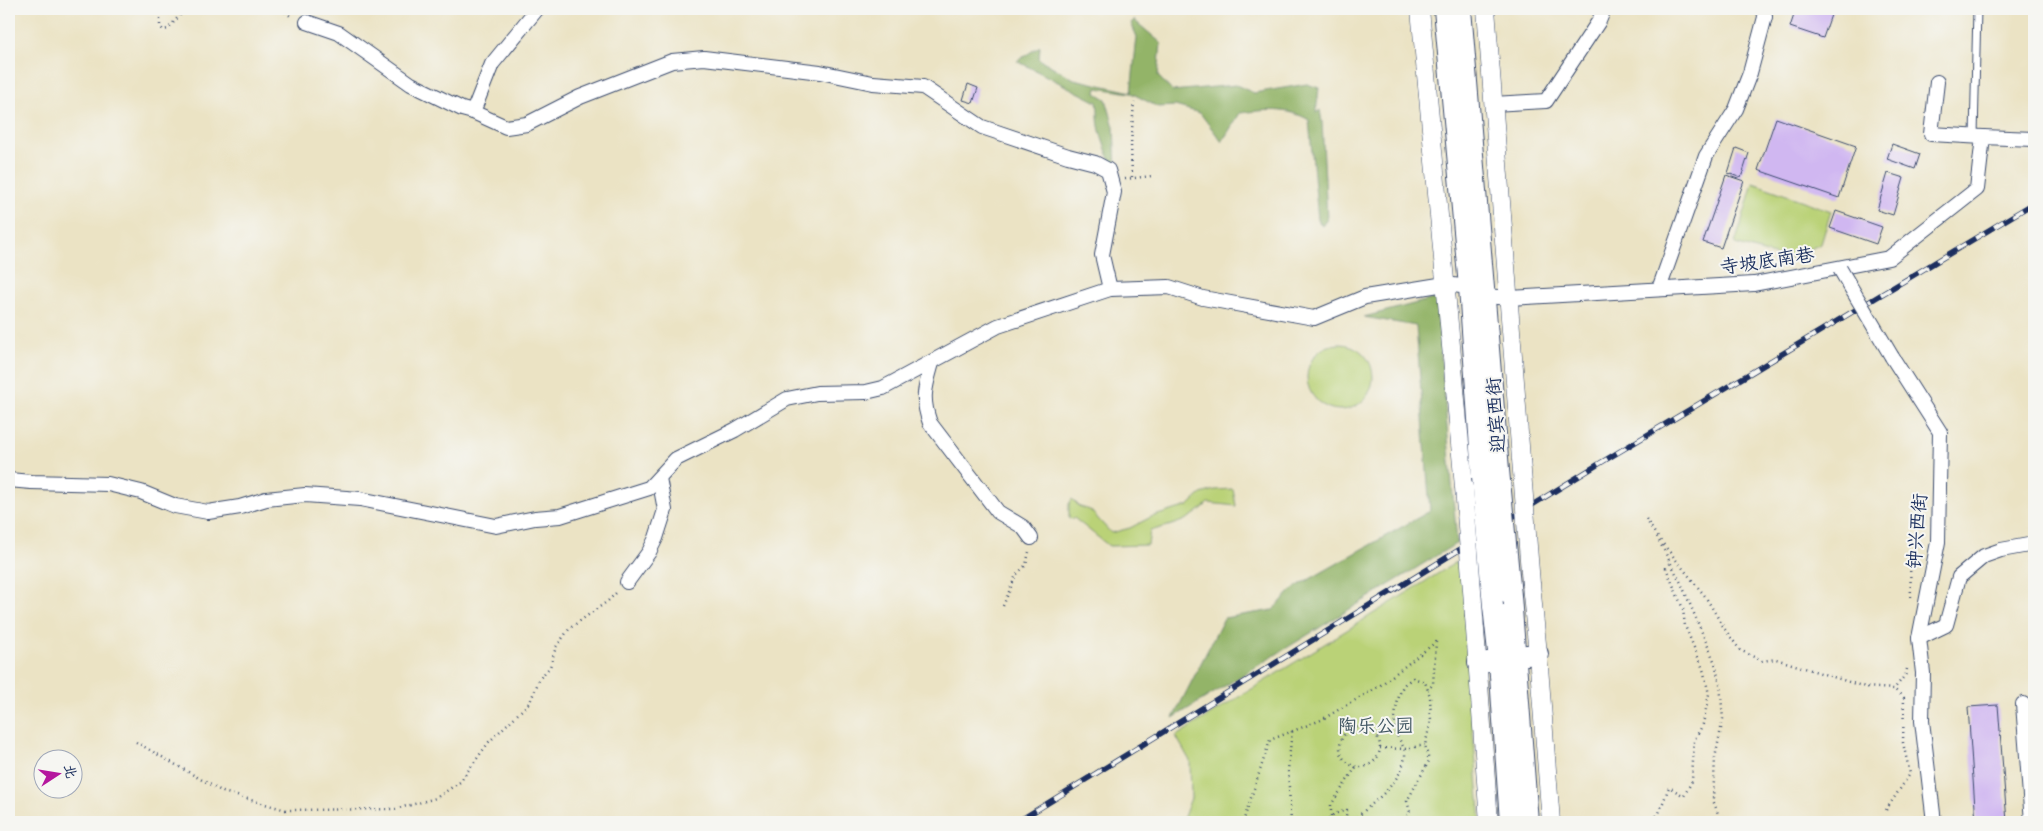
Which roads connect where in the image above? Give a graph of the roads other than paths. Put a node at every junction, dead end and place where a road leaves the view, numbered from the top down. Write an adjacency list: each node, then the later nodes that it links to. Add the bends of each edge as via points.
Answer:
1 (537, 9): 12 (street, via 492,64)
2 (1420, 9): 16 (street)
3 (1444, 9): 19 (main road, 迎宾西街)
4 (1461, 9): 19 (main road, 迎宾西街)
5 (1486, 9): 11 (street)
6 (1604, 9): 11 (street, via 1546,101)
7 (1764, 9): 18 (street, via 1765,17 1750,73 1736,109 1706,156)
8 (1977, 9): 13 (lane)
9 (307, 22): 12 (street, via 339,33 411,84)
10 (1937, 82): 13 (street, via 1931,134)
11 (1494, 104): 20 (street)
12 (473, 112): 17 (street, via 506,126 527,124 580,97 672,61 704,58 820,72 872,84 923,87 982,127 1108,170 1114,192 1102,255)
13 (1978, 137): 14 (street); 15 (street, 寺坡底南巷, via 1977,188 1889,258)
14 (2034, 139)
15 (1840, 268): 18 (street, 寺坡底南巷, via 1754,284); 28 (street, 钟兴西街, bridge, via 1940,432 1938,542)
16 (1445, 284): 17 (street, 寺坡底南巷, via 1366,297 1314,318 1203,298 1169,286); 19 (street, 寺坡底南巷); 31 (street, bridge)
17 (1110, 289): 21 (street, 寺坡底南巷, via 998,326)
18 (1659, 289): 20 (street, 寺坡底南巷)
19 (1477, 291): 20 (street, 寺坡底南巷); 22 (main road, 迎宾西街)
20 (1509, 298): 29 (street, bridge)
21 (932, 363): 23 (street, 寺坡底南巷, via 883,388 866,392 817,392 787,399 735,430 676,459); 25 (street, via 924,406 930,423 998,512 1023,527)
22 (1490, 474): 30 (main road, 迎宾西街, bridge, via 1493,606); 30 (main road, 迎宾西街, bridge, via 1511,596)
23 (659, 478): 24 (street, 寺坡底南巷, via 649,488 560,516 496,526 360,499 305,495 266,499 208,512 175,506 141,492 108,484); 27 (street, via 665,510 649,552)
24 (9, 480)
25 (1031, 538)
26 (2034, 544): 28 (street, via 1984,556 1959,577 1946,625)
27 (627, 582)
28 (1919, 638): 37 (street, 钟兴西街, via 1923,673 1922,721)
29 (1538, 654): 30 (main road); 36 (street)
30 (1507, 658): 31 (main road); 34 (main road, 迎宾西街); 35 (main road, 迎宾西街)
31 (1478, 663): 33 (street)
32 (2023, 704): 38 (street)
33 (1488, 822)
34 (1510, 822)
35 (1528, 822)
36 (1551, 822)
37 (1934, 822)
38 (2032, 822)

